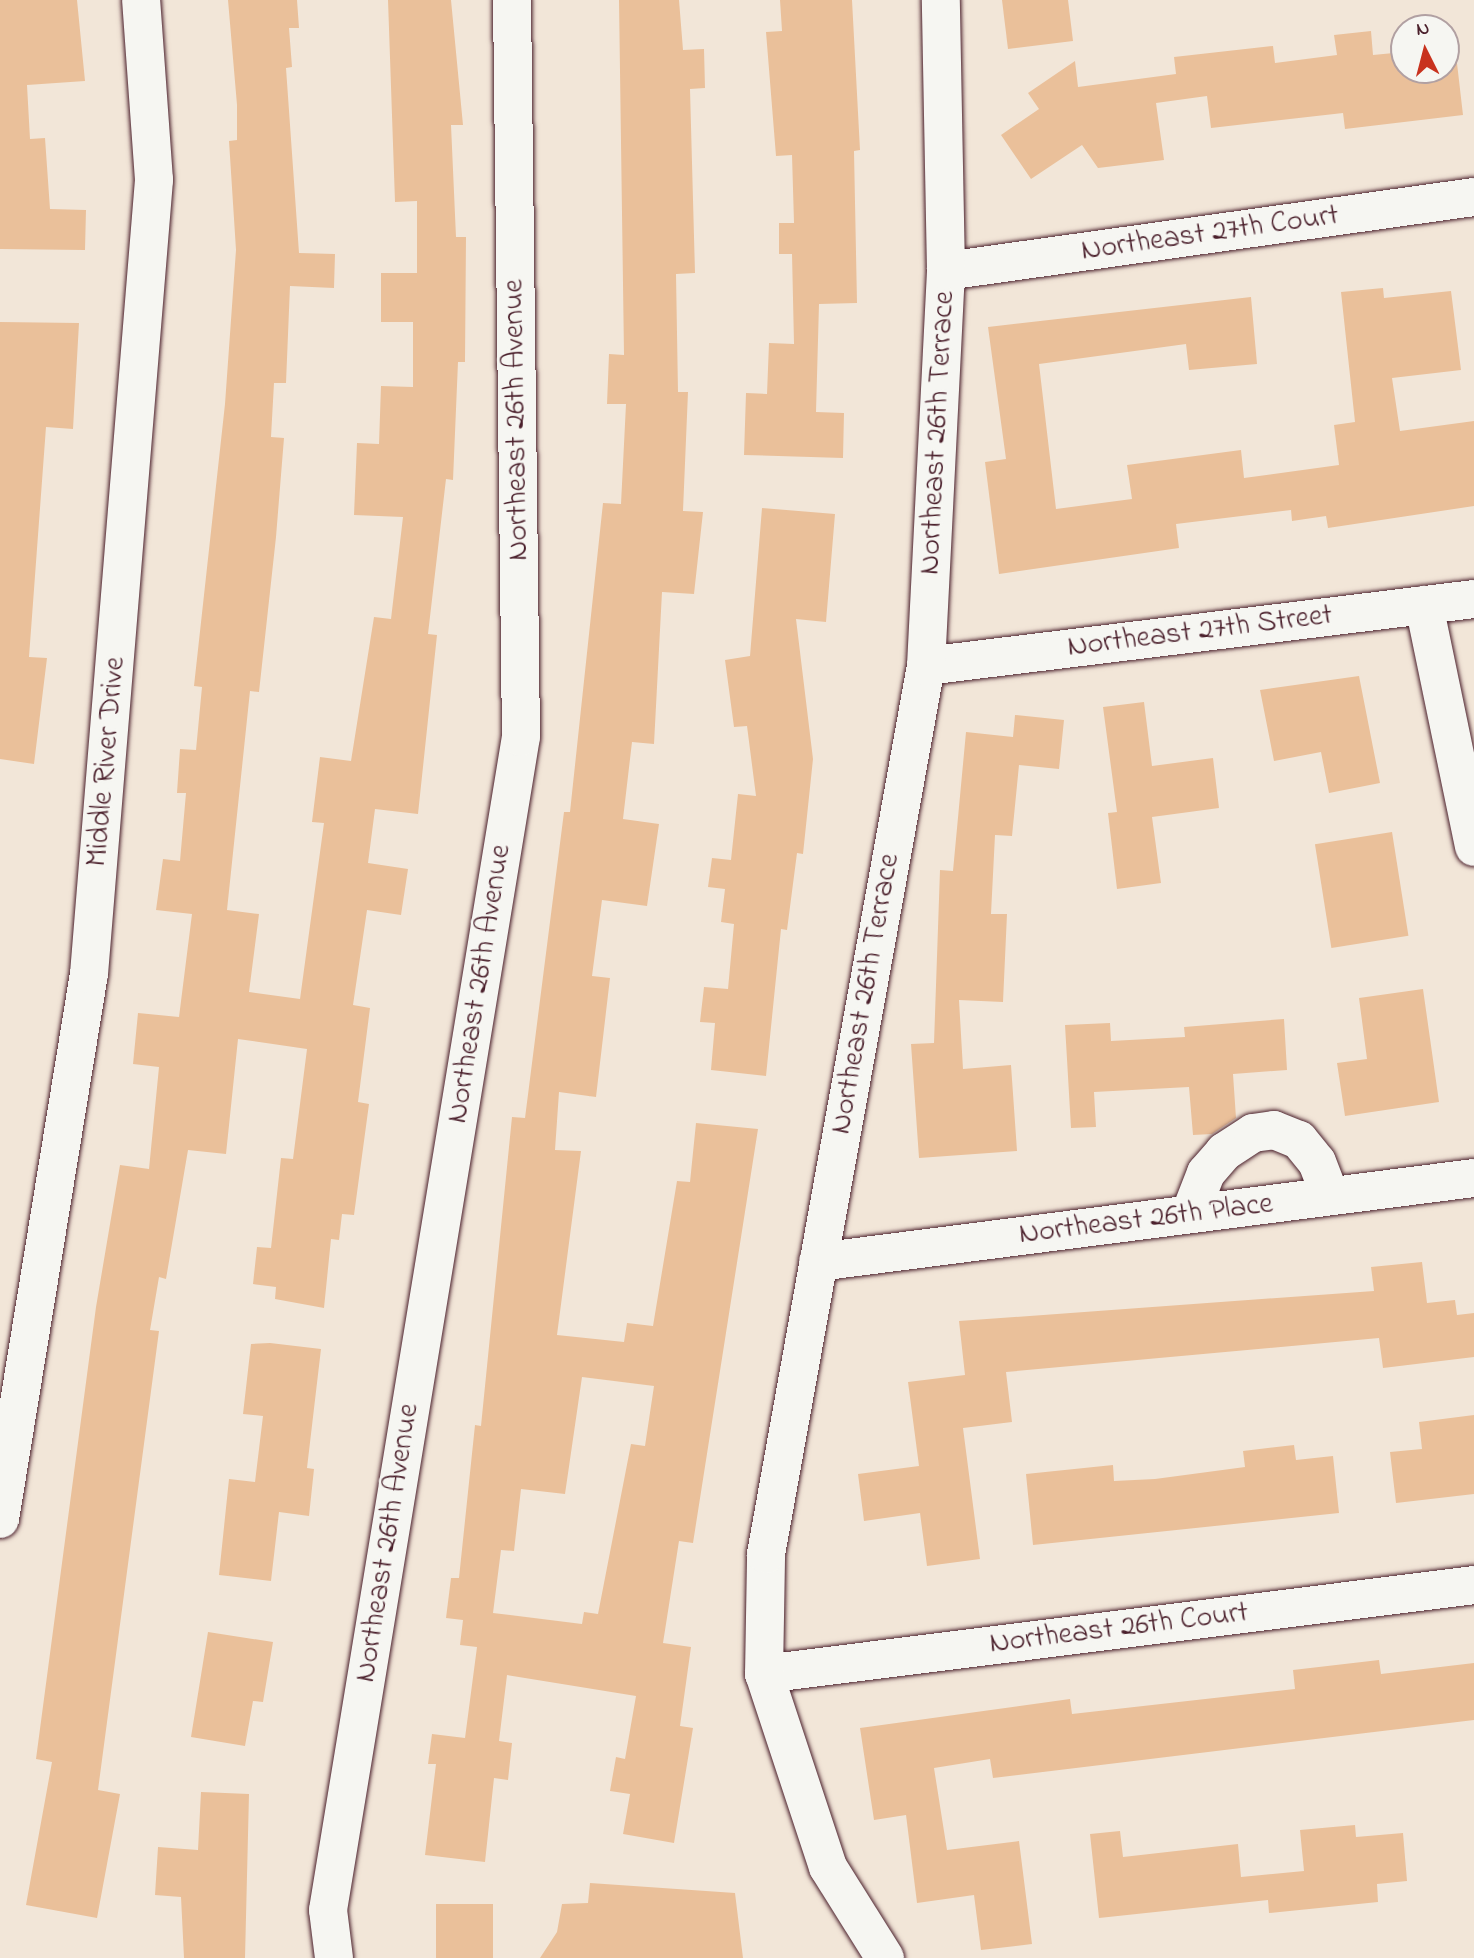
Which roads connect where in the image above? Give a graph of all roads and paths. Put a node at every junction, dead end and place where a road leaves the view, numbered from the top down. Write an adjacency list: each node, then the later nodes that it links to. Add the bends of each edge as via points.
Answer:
1 (141, 0): 14 (street, Middle River Drive, via 154,180 89,974)
2 (512, 0): 17 (street, Northeast 26th Avenue, via 521,737 328,1910)
3 (941, 0): 5 (street, Northeast 26th Terrace)
4 (1474, 197): 5 (street, Northeast 27th Court)
5 (946, 271): 8 (street, Northeast 26th Terrace)
6 (1474, 599): 7 (street, Northeast 27th Street)
7 (1424, 605): 8 (street, Northeast 27th Street); 9 (street)
8 (926, 666): 13 (street, Northeast 26th Terrace)
9 (1474, 847)
10 (1474, 1178): 11 (street, Northeast 26th Place)
11 (1330, 1196): 12 (street, Northeast 26th Place); 12 (street, via 1317,1162 1299,1140 1274,1129 1253,1133 1224,1152 1206,1174)
12 (1191, 1214): 13 (street, Northeast 26th Place)
13 (818, 1262): 16 (street, Northeast 26th Terrace, via 766,1554)
14 (0, 1519)
15 (1474, 1585): 16 (street, Northeast 26th Court)
16 (764, 1674): 18 (street, Northeast 26th Terrace, via 828,1867)
17 (334, 1958)
18 (885, 1958)

